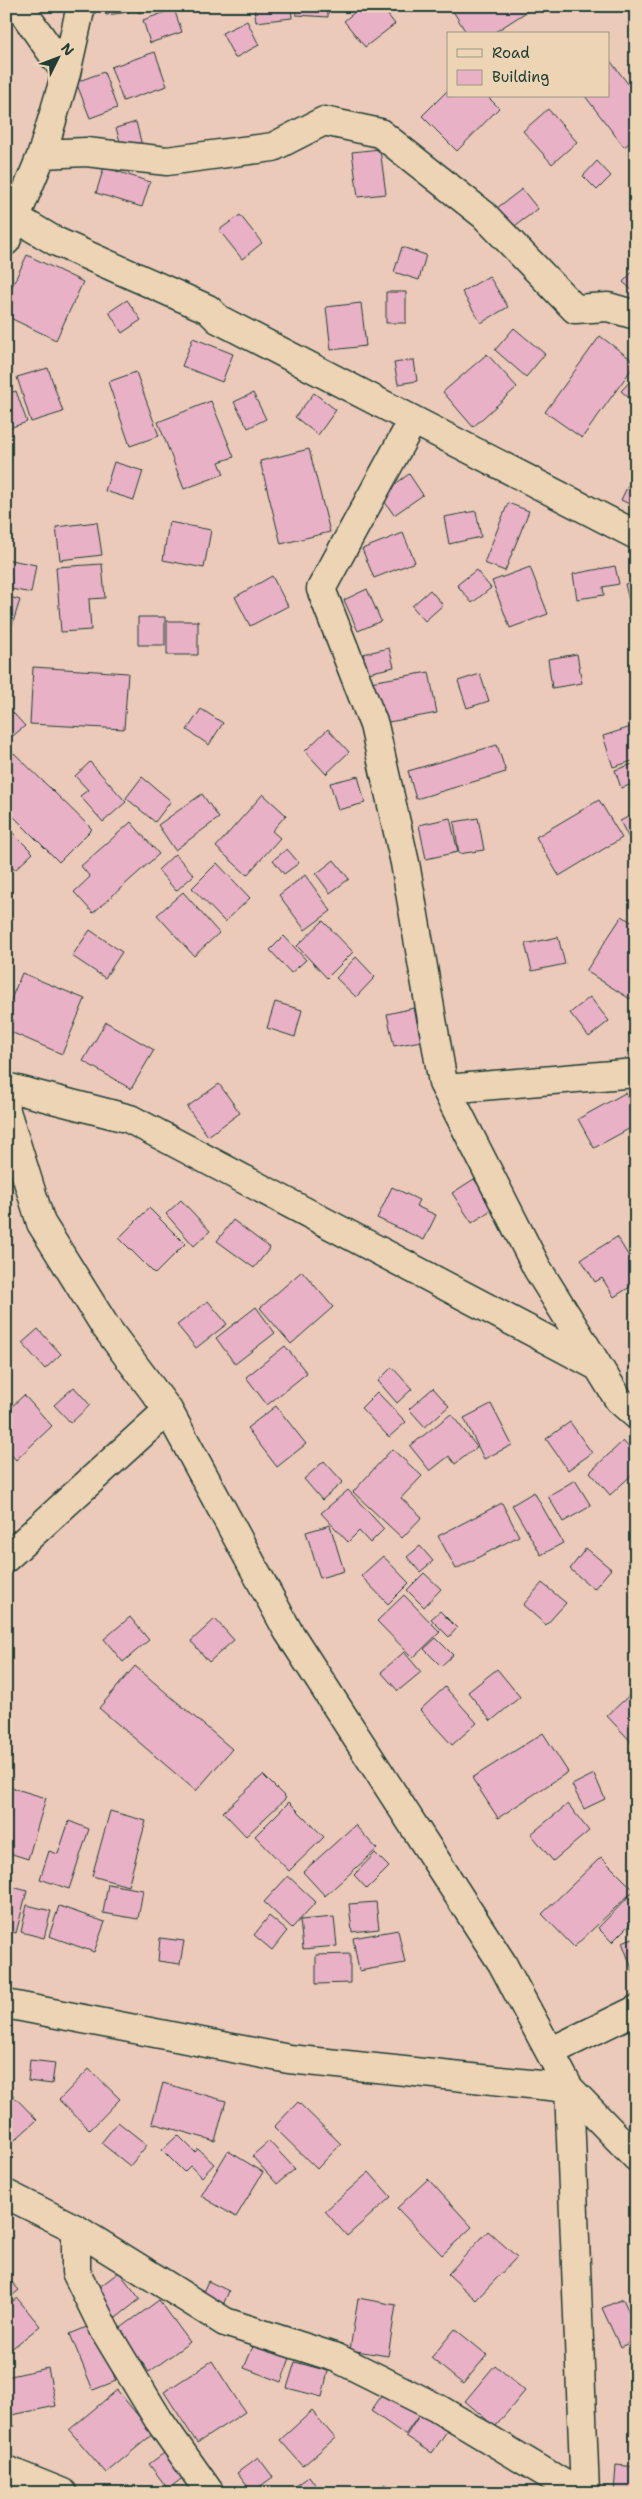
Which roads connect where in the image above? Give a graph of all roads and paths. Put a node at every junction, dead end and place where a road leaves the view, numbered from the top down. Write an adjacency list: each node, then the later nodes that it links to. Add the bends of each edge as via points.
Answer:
1 (19, 6): 3 (street)
2 (81, 6): 3 (street)
3 (66, 73): 4 (street)
4 (42, 154): 5 (street); 6 (street, via 86,152 167,161 273,147 324,121 380,133 484,216 575,309 608,307)
5 (11, 229): 7 (street, via 55,241 208,309 218,319)
6 (636, 315)
7 (413, 420): 8 (street); 11 (street, via 321,589 374,725 404,863)
8 (636, 535)
9 (636, 1072): 11 (street)
10 (6, 1087): 13 (street, via 130,1118)
11 (446, 1089): 13 (street, via 537,1268)
12 (6, 1111): 15 (street, via 40,1223 105,1326)
13 (598, 1367): 14 (street); 16 (street, via 619,1400)
14 (636, 1390)
15 (168, 1410): 17 (street); 20 (street, via 288,1631 502,1963)
16 (636, 1415)
17 (6, 1558)
18 (6, 2004): 21 (street, via 289,2059)
19 (636, 2010): 20 (street)
20 (550, 2052): 21 (street)
21 (569, 2088): 22 (street); 29 (street)
22 (636, 2157)
23 (6, 2194): 24 (street)
24 (76, 2230): 27 (street, via 76,2272 105,2331 158,2418); 28 (street, via 225,2322 337,2358 437,2408)
25 (6, 2470): 26 (street)
26 (63, 2493)
27 (210, 2493)
28 (579, 2493)
29 (585, 2493)

